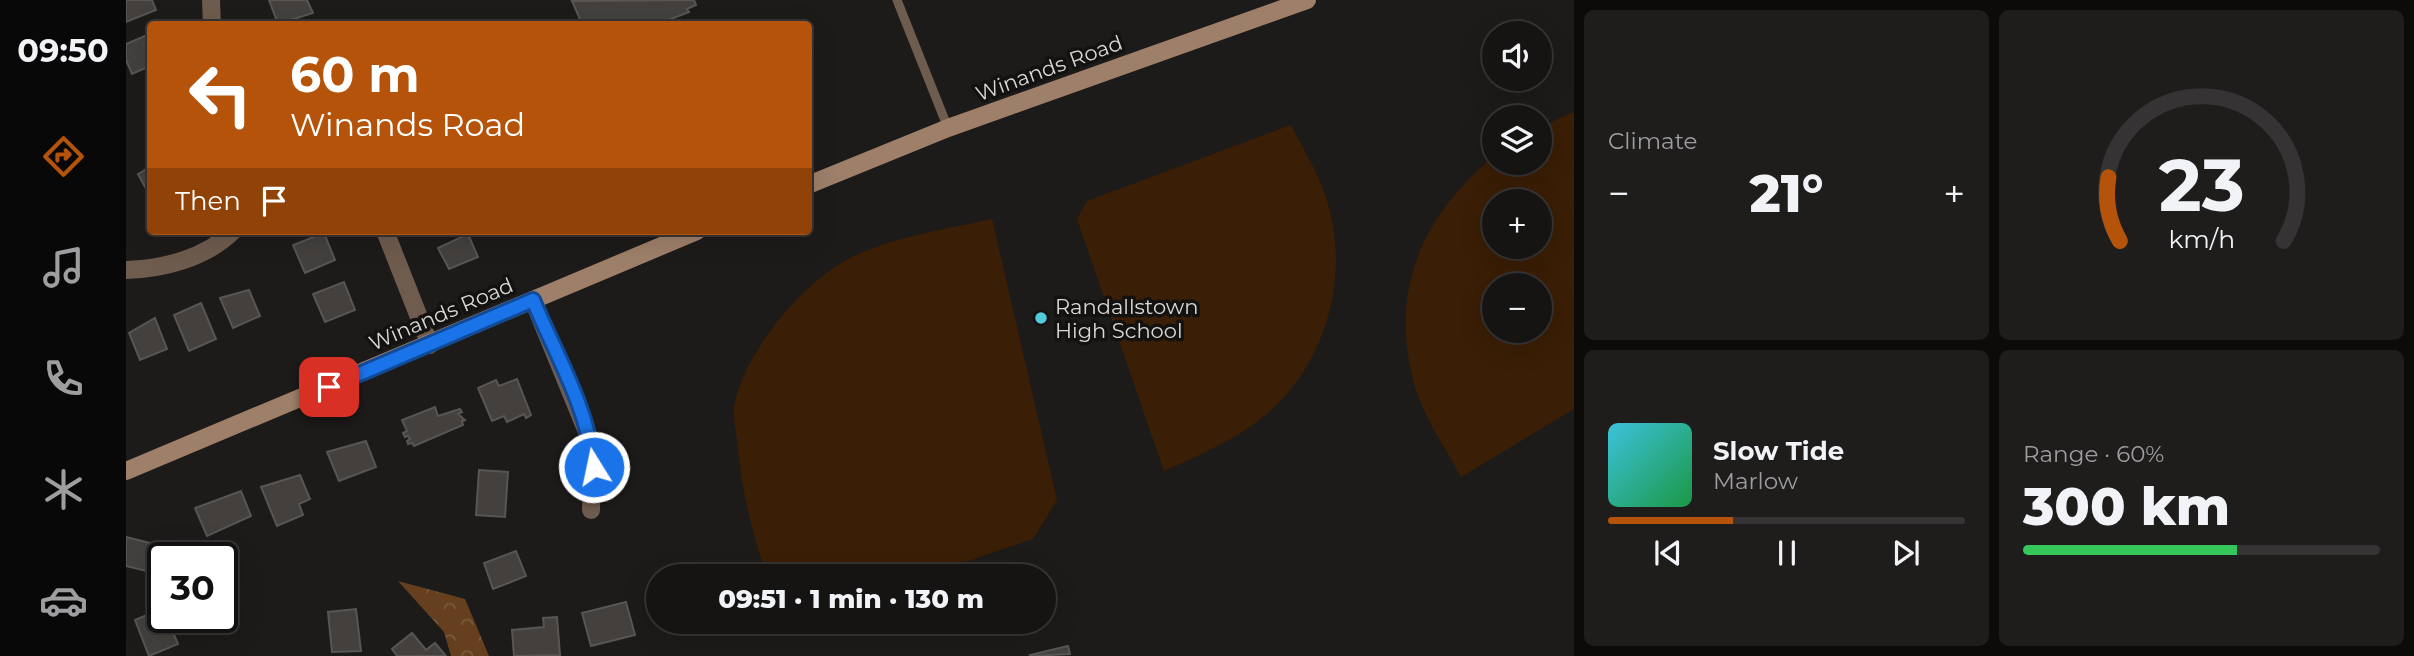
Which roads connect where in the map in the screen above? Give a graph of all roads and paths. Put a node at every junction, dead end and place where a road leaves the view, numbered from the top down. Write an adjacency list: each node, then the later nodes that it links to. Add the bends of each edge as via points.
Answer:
1 (211, 0): 4 (street)
2 (898, 0): 5 (lane)
3 (1307, 0): 5 (street, Winands Road)
4 (212, 21)
5 (948, 128): 6 (street, Winands Road)
6 (812, 183)
7 (228, 235): 10 (street, via 195,255 154,268)
8 (387, 235): 12 (street)
9 (687, 235): 11 (street, Winands Road)
10 (126, 270)
11 (533, 300): 12 (street, Winands Road); 14 (street, via 592,444)
12 (430, 345): 13 (street, Winands Road)
13 (126, 471)
14 (591, 510)

